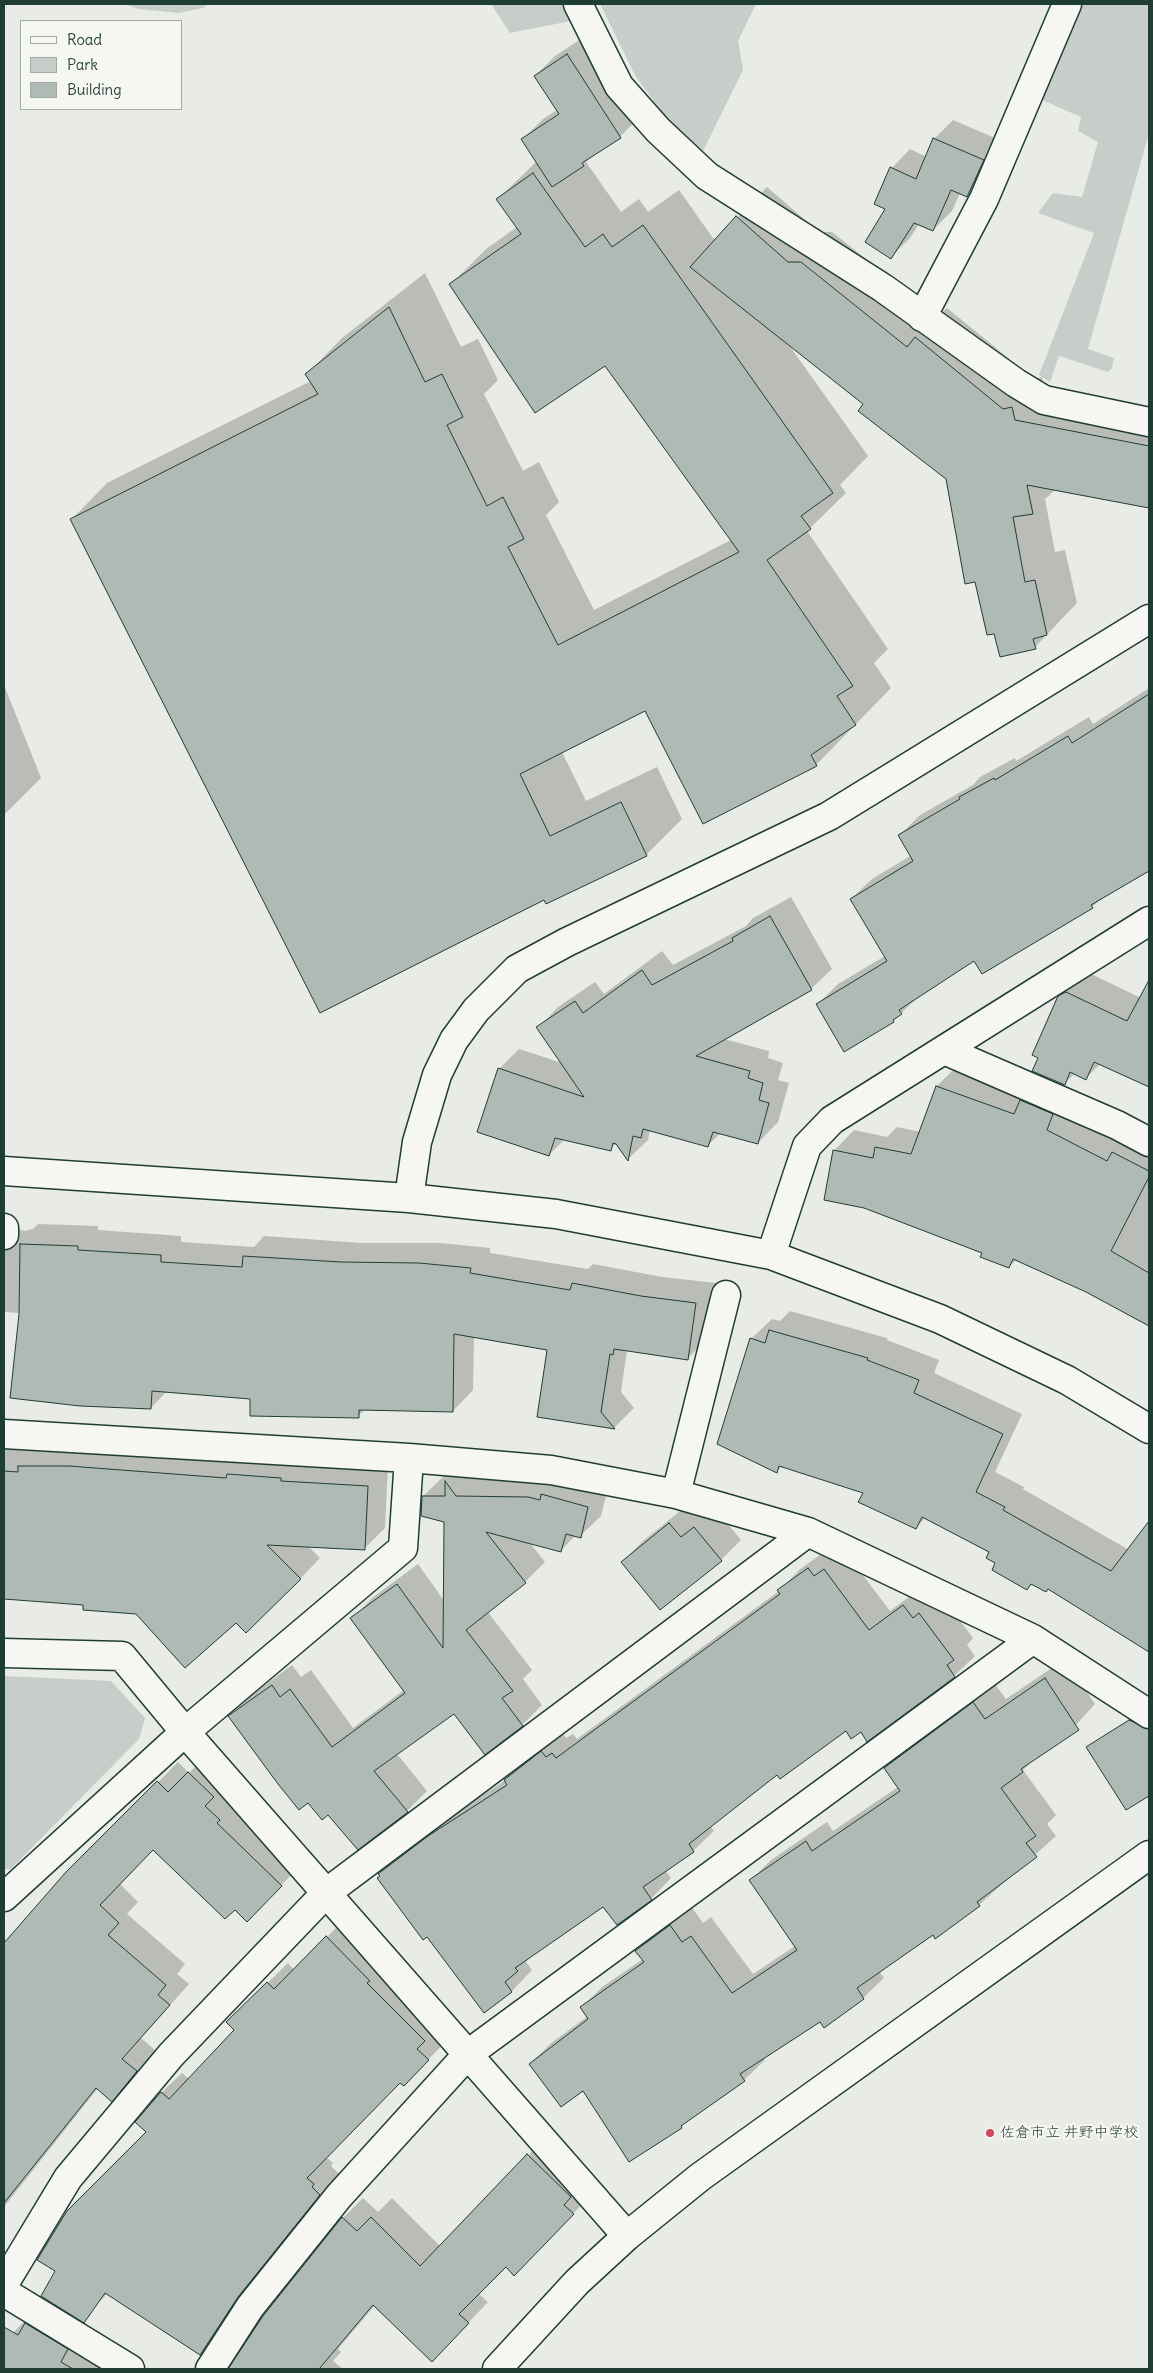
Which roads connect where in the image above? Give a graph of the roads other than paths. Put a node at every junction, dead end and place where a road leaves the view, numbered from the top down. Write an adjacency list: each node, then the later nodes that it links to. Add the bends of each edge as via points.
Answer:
1 (578, 4): 3 (street, via 619,86 658,130 707,176 883,288)
2 (1067, 4): 3 (street, via 984,199)
3 (922, 317): 4 (street, via 1016,384 1044,400)
4 (1149, 422)
5 (1146, 627): 10 (street, via 829,816 517,969 476,1010 454,1040 437,1075 417,1142)
6 (1149, 921): 7 (street)
7 (944, 1050): 8 (street); 13 (street, via 832,1120 807,1146)
8 (1149, 1142)
9 (4, 1171): 10 (street)
10 (409, 1198): 13 (street, via 556,1214)
11 (4, 1228): 12 (street)
12 (4, 1235)
13 (771, 1255): 15 (street, via 940,1319 1067,1380)
14 (726, 1295): 18 (street)
15 (1149, 1429)
16 (4, 1434): 17 (street)
17 (409, 1458): 18 (street, via 551,1470); 23 (street, via 403,1548)
18 (676, 1494): 19 (street)
19 (808, 1532): 20 (street); 25 (street)
20 (1033, 1639): 22 (street); 27 (street)
21 (4, 1653): 23 (street, via 122,1656)
22 (1149, 1714)
23 (185, 1732): 25 (street); 26 (street)
24 (1149, 1855): 28 (street, via 700,2177)
25 (326, 1893): 27 (street); 29 (street, via 170,2055 68,2178)
26 (4, 1897)
27 (468, 2054): 28 (street); 32 (street, via 339,2196 250,2307)
28 (628, 2236): 33 (street, via 577,2282)
29 (4, 2284)
30 (4, 2292): 31 (street)
31 (130, 2369)
32 (210, 2369)
33 (497, 2369)

